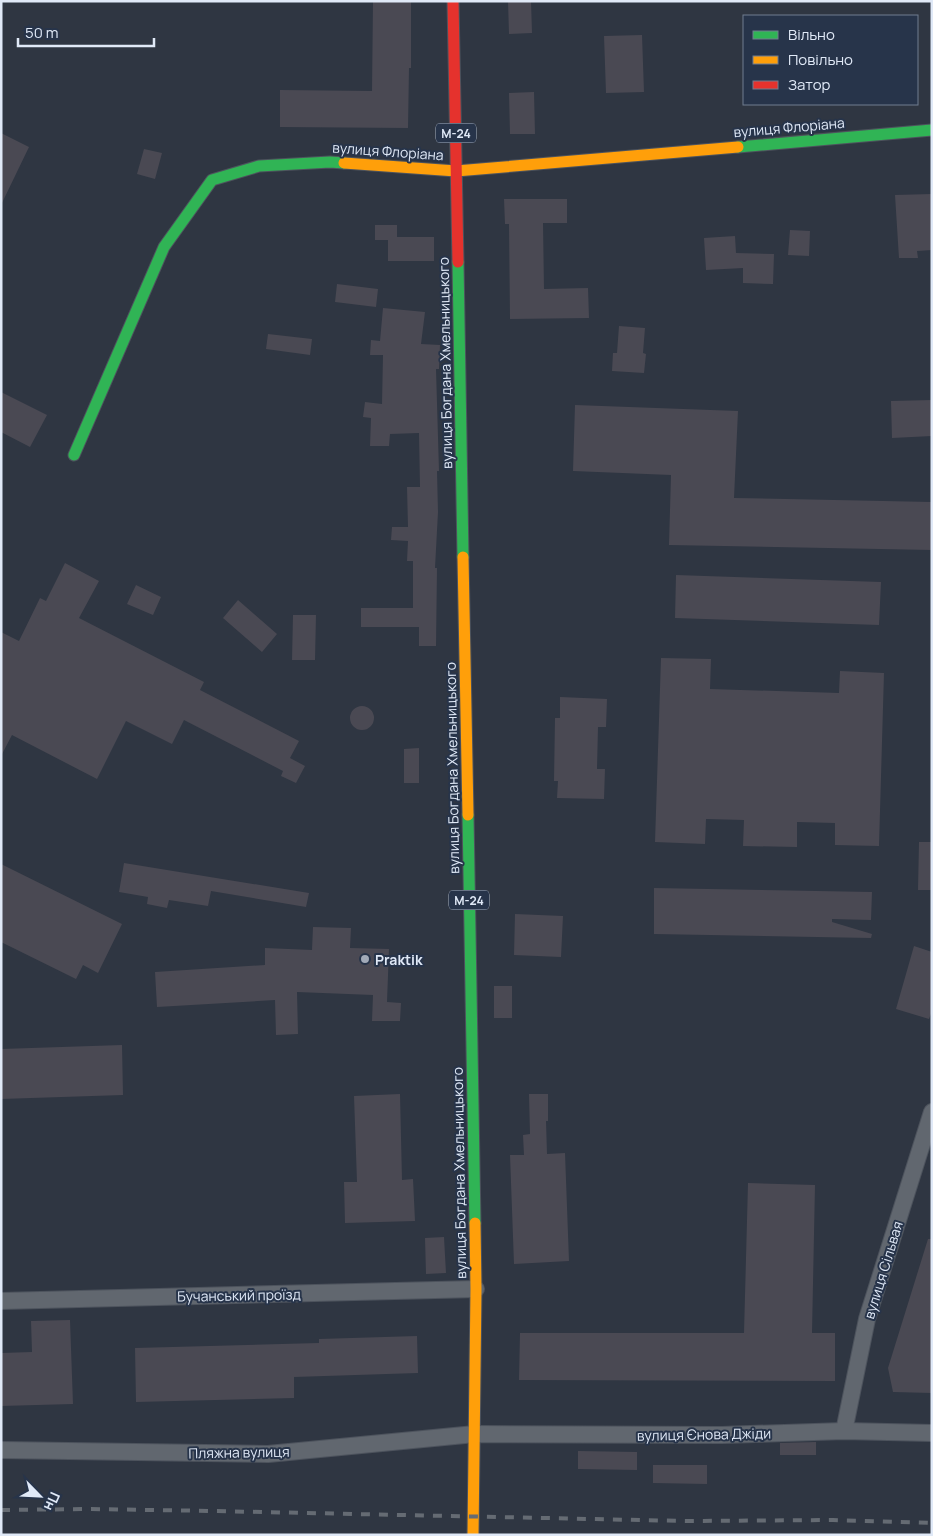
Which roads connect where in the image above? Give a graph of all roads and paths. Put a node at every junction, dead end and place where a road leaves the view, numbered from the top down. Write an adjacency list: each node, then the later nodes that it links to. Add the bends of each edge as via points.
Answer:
1 (453, 1): 3 (main road, вулиця Богдана Хмельницького / М-24)
2 (932, 130): 3 (main road, вулиця Флоріана)
3 (456, 171): 4 (main road, вулиця Флоріана, via 330,162 259,166 212,180 164,247); 6 (main road, вулиця Богдана Хмельницького / М-24)
4 (74, 455)
5 (932, 1112): 8 (street, вулиця Сільвая, via 867,1319)
6 (476, 1288): 7 (street, Бучанський проїзд); 10 (main road, вулиця Богдана Хмельницького / М-24)
7 (1, 1301)
8 (844, 1430): 9 (street, вулиця Єнова Джіди); 10 (street, вулиця Єнова Джіди, via 722,1435)
9 (932, 1433)
10 (475, 1434): 11 (street, Пляжна вулиця, via 268,1454); 12 (main road, вулиця Богдана Хмельницького / М-24)
11 (1, 1450)
12 (473, 1535)

